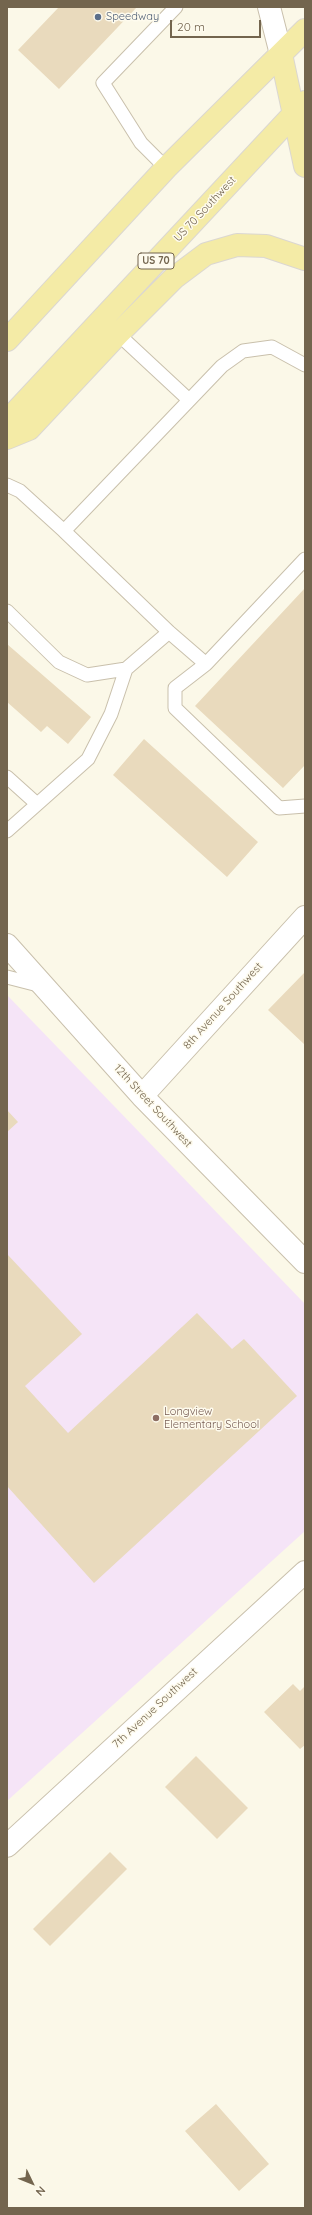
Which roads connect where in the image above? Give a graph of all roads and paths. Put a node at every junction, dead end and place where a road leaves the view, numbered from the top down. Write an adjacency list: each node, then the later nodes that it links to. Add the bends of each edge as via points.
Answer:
1 (176, 7): 7 (lane, via 103,83 141,143)
2 (269, 7): 4 (street)
3 (305, 30): 4 (main road)
4 (281, 54): 5 (main road); 7 (main road)
5 (299, 107): 6 (main road); 13 (main road, US 70 Southwest / US 70)
6 (305, 166)
7 (166, 168): 10 (main road)
8 (305, 259): 9 (main road, via 266,246 237,244 206,254 174,278)
9 (118, 334): 12 (lane); 14 (main road, via 29,429)
10 (7, 340)
11 (305, 365): 12 (lane, via 272,347 243,351 222,366)
12 (189, 400): 16 (lane)
13 (7, 422)
14 (7, 438)
15 (7, 485): 16 (lane, via 20,491)
16 (64, 531): 19 (lane)
17 (305, 559): 20 (lane)
18 (7, 611): 21 (lane, via 59,662 87,675)
19 (169, 632): 20 (lane); 21 (lane)
20 (206, 664): 24 (lane, via 175,688 175,708 279,808)
21 (126, 669): 23 (lane, via 111,714 88,758)
22 (7, 777): 23 (lane)
23 (37, 804): 25 (lane)
24 (305, 806)
25 (7, 831)
26 (305, 916): 30 (street, 8th Avenue Southwest)
27 (7, 945): 29 (street, 12th Street Southwest)
28 (7, 977): 29 (lane)
29 (45, 987): 30 (street, 12th Street Southwest)
30 (142, 1096): 31 (street, 12th Street Southwest)
31 (305, 1262)
32 (305, 1572): 33 (street, 7th Avenue Southwest)
33 (7, 1846)

